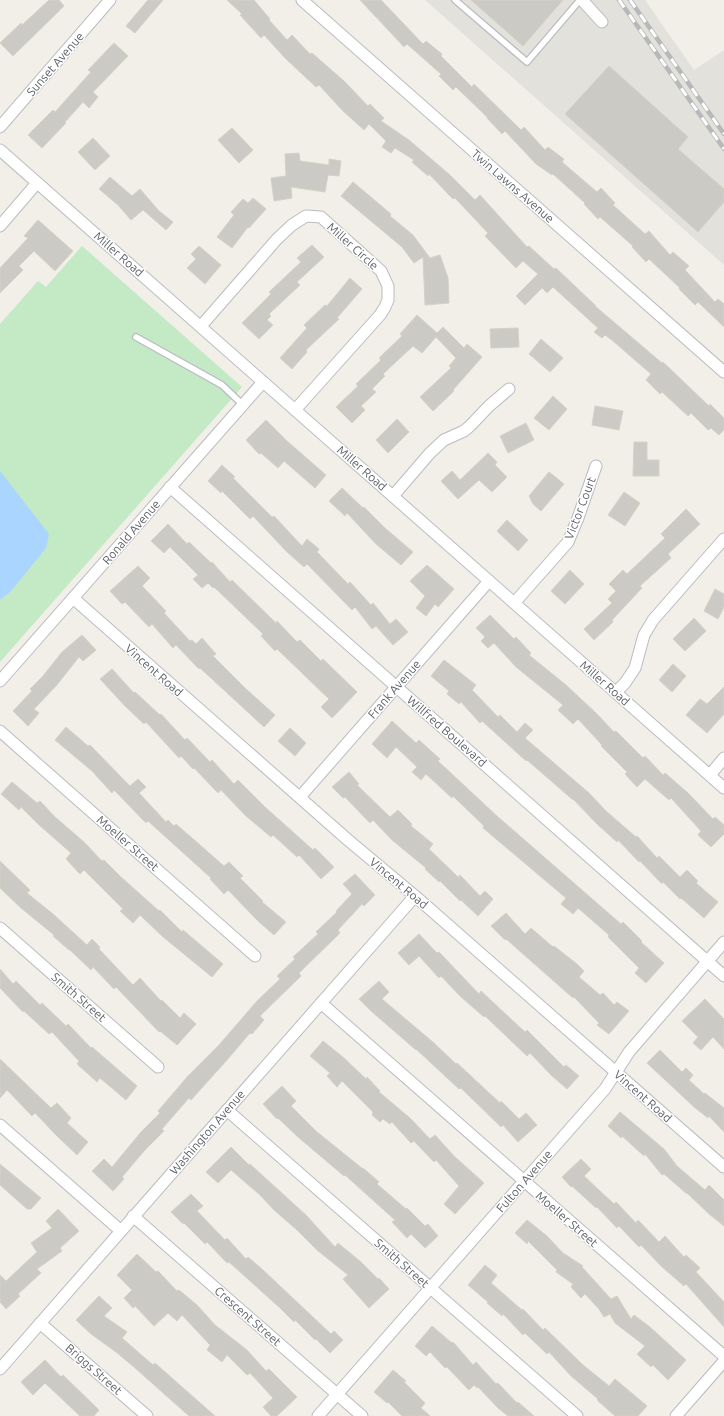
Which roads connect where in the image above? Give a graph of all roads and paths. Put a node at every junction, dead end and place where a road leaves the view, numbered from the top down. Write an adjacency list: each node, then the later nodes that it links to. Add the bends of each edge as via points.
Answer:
1 (110, 0): 6 (street, Sunset Avenue)
2 (302, 0): 12 (street, Twin Lawns Avenue)
3 (455, 0): 4 (lane, via 527,62)
4 (581, 0): 5 (street)
5 (602, 22)
6 (0, 127)
7 (0, 150): 8 (street, Miller Road)
8 (37, 183): 9 (street); 10 (street, Miller Road)
9 (0, 226)
10 (201, 326): 13 (street, Miller Road); 16 (street, Miller Circle, via 292,224 306,216 321,217 381,271 388,286 388,300 380,315)
11 (136, 337): 15 (lane, via 222,385)
12 (724, 372)
13 (263, 382): 15 (street, Ronald Avenue); 16 (street, Miller Road)
14 (509, 389): 19 (street, via 464,431 444,440)
15 (243, 404): 18 (street, Ronald Avenue)
16 (295, 410): 19 (street, Miller Road)
17 (596, 466): 23 (street, Victor Court, via 568,542)
18 (170, 487): 22 (street, Ronald Avenue); 25 (street, Willfred Boulevard)
19 (393, 496): 21 (street, Miller Road)
20 (724, 539): 26 (street, via 653,620 644,635 635,668)
21 (489, 581): 23 (street, Miller Road); 25 (street, Frank Avenue)
22 (73, 598): 24 (street, Ronald Avenue); 31 (street, Vincent Road)
23 (515, 602): 26 (street, Miller Road)
24 (0, 681)
25 (396, 686): 31 (street, Frank Avenue); 36 (street, Willfred Boulevard)
26 (616, 692): 29 (street, Miller Road)
27 (0, 731): 35 (street, Moeller Street)
28 (724, 758): 29 (street)
29 (710, 775): 30 (street, Miller Road)
30 (724, 788)
31 (300, 797): 32 (street, Vincent Road)
32 (415, 896): 38 (street, Washington Avenue); 40 (street, Vincent Road)
33 (0, 928): 39 (street, Smith Street)
34 (724, 942): 36 (street, Fulton Avenue)
35 (255, 956)
36 (707, 961): 37 (street, Willfred Boulevard); 40 (street, Fulton Avenue)
37 (724, 976)
38 (321, 1003): 41 (street, Washington Avenue); 44 (street, Moeller Street)
39 (158, 1067)
40 (615, 1072): 43 (street, Vincent Road); 44 (street, Fulton Avenue, via 605,1088)
41 (227, 1110): 45 (street, Washington Avenue); 47 (street, Smith Street)
42 (0, 1125): 46 (street)
43 (724, 1167)
44 (524, 1181): 47 (street, Fulton Avenue); 49 (street, Moeller Street)
45 (133, 1216): 46 (street, Washington Avenue); 52 (street, Crescent Street)
46 (121, 1231): 48 (street, Washington Avenue)
47 (430, 1288): 52 (street, Fulton Avenue); 56 (street, Smith Street)
48 (40, 1323): 51 (street, Washington Avenue); 53 (street, Briggs Street)
49 (724, 1356)
50 (724, 1361): 57 (street)
51 (0, 1369)
52 (337, 1394): 54 (street, Fulton Avenue); 55 (street, Crescent Street)
53 (147, 1416)
54 (318, 1416)
55 (362, 1416)
56 (577, 1416)
57 (676, 1416)

